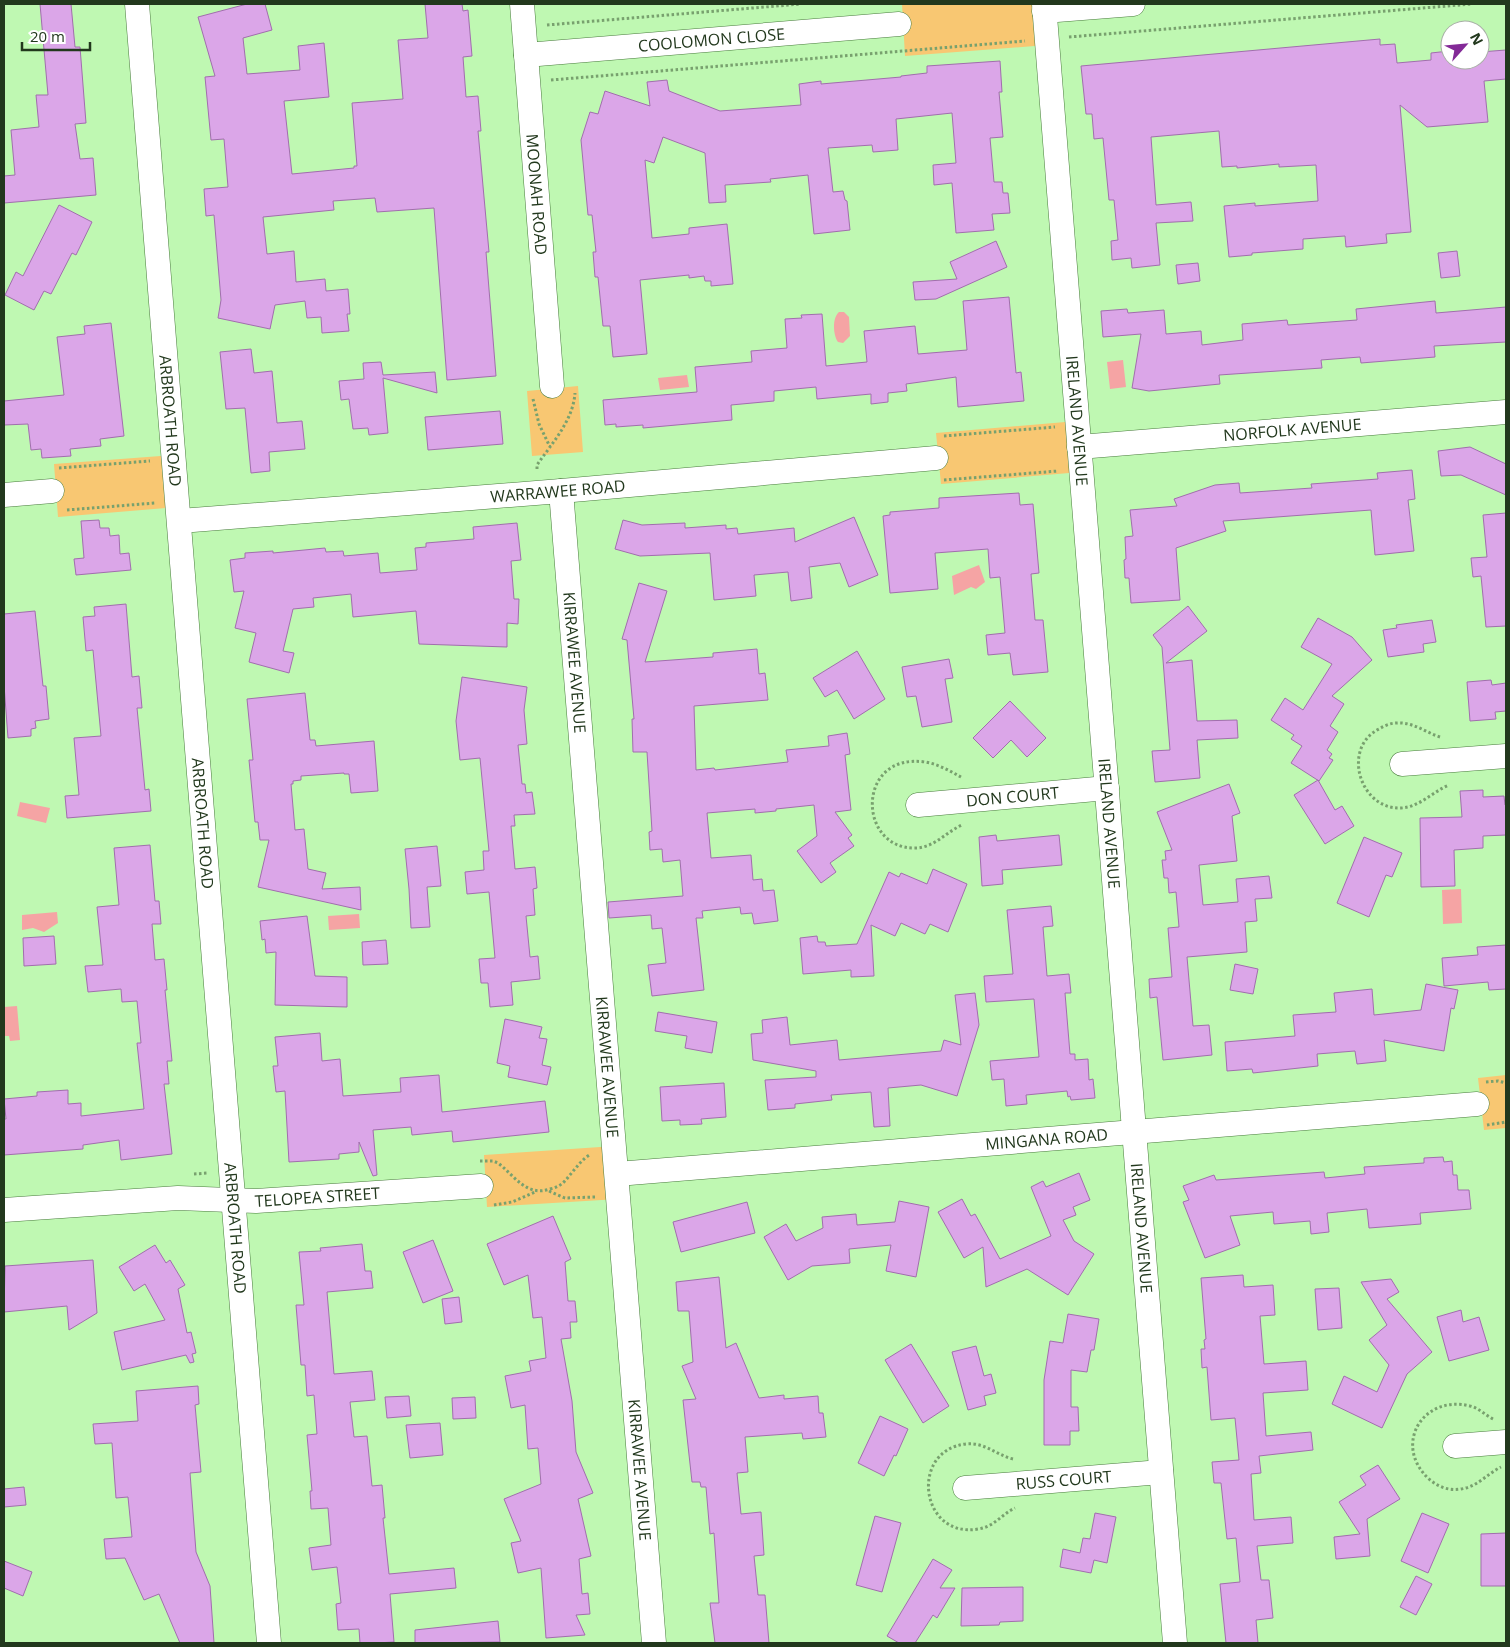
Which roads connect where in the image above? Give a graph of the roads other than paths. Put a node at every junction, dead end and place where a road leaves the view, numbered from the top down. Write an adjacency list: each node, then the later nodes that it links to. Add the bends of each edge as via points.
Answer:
1 (137, 4): 14 (street, ARBROATH ROAD)
2 (522, 4): 6 (street, MOONAH ROAD)
3 (1133, 4): 4 (street)
4 (1044, 7): 9 (street, IRELAND AVENUE)
5 (899, 24): 6 (street, COOLOMON CLOSE)
6 (526, 55): 7 (street, MOONAH ROAD)
7 (552, 386)
8 (1506, 412): 9 (street, NORFOLK AVENUE)
9 (1079, 447): 17 (street, IRELAND AVENUE)
10 (936, 458): 12 (street, WARRAWEE ROAD)
11 (55, 490): 13 (street)
12 (561, 490): 14 (street, WARRAWEE ROAD); 21 (street, KIRRAWEE AVENUE)
13 (4, 495)
14 (180, 521): 23 (street, ARBROATH ROAD)
15 (1506, 756): 16 (street)
16 (1402, 764)
17 (1107, 788): 18 (street, DON COURT); 20 (street, IRELAND AVENUE)
18 (918, 805)
19 (1477, 1104): 20 (street, MINGANA ROAD)
20 (1135, 1132): 21 (street, MINGANA ROAD); 27 (street, IRELAND AVENUE)
21 (617, 1174): 30 (street, KIRRAWEE AVENUE)
22 (481, 1186): 23 (street, TELOPEA STREET)
23 (234, 1200): 24 (street, TELOPEA STREET, via 162,1199); 29 (street, ARBROATH ROAD)
24 (4, 1210)
25 (1506, 1442): 26 (street)
26 (1455, 1446)
27 (1161, 1472): 28 (street, RUSS COURT); 31 (street, IRELAND AVENUE)
28 (965, 1488)
29 (269, 1643)
30 (654, 1643)
31 (1175, 1643)

